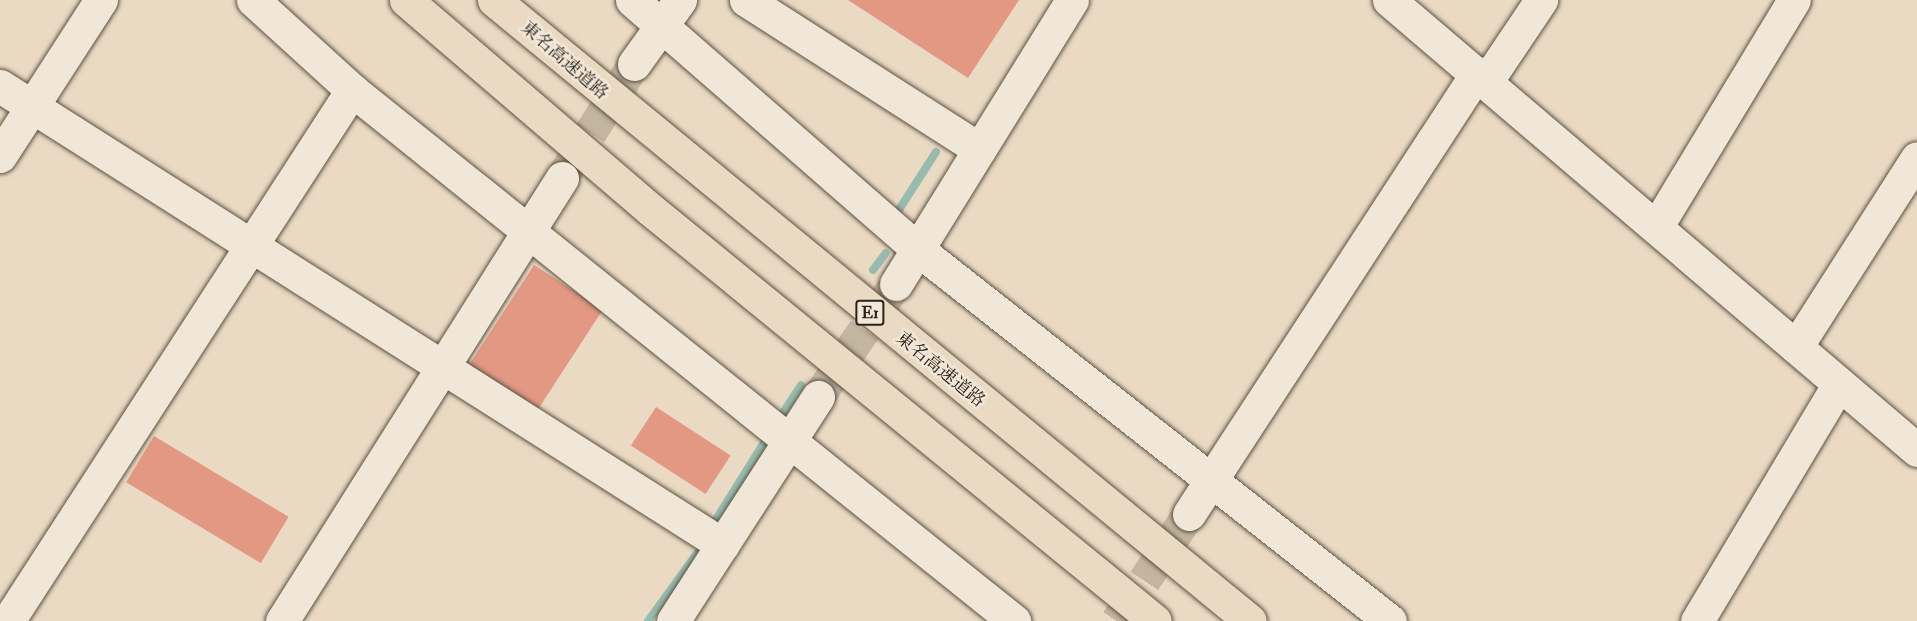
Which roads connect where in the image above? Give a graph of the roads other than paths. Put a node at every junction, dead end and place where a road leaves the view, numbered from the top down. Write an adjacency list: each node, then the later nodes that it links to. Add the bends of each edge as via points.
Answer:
1 (101, 0): 16 (street)
2 (253, 0): 15 (street)
3 (406, 0): 39 (highway, via 651,210)
4 (494, 0): 40 (highway, 東名高速道路 / E1)
5 (632, 0): 11 (street)
6 (746, 0): 17 (street)
7 (1072, 0): 17 (street)
8 (1389, 0): 13 (street)
9 (1541, 0): 13 (street)
10 (1794, 0): 21 (street)
11 (672, 13): 12 (street); 24 (street)
12 (634, 64)
13 (1482, 77): 21 (street); 32 (street)
14 (0, 86): 16 (street)
15 (352, 90): 22 (street); 23 (street)
16 (31, 106): 18 (street); 23 (street)
17 (979, 149): 24 (street)
18 (0, 156)
19 (1917, 158): 26 (street)
20 (562, 178): 22 (street)
21 (1657, 226): 26 (street)
22 (529, 232): 27 (street); 30 (street)
23 (251, 244): 27 (street); 35 (street)
24 (916, 248): 25 (street); 32 (street)
25 (896, 285)
26 (1796, 347): 28 (street)
27 (447, 366): 34 (street); 36 (street)
28 (1839, 384): 31 (street); 42 (street)
29 (818, 397): 30 (street)
30 (791, 439): 34 (street); 38 (street)
31 (1917, 450)
32 (1208, 480): 33 (street); 41 (street)
33 (1189, 514)
34 (723, 545): 37 (street)
35 (8, 621)
36 (282, 621)
37 (673, 621)
38 (1014, 621)
39 (1155, 621)
40 (1250, 621)
41 (1390, 621)
42 (1697, 621)

